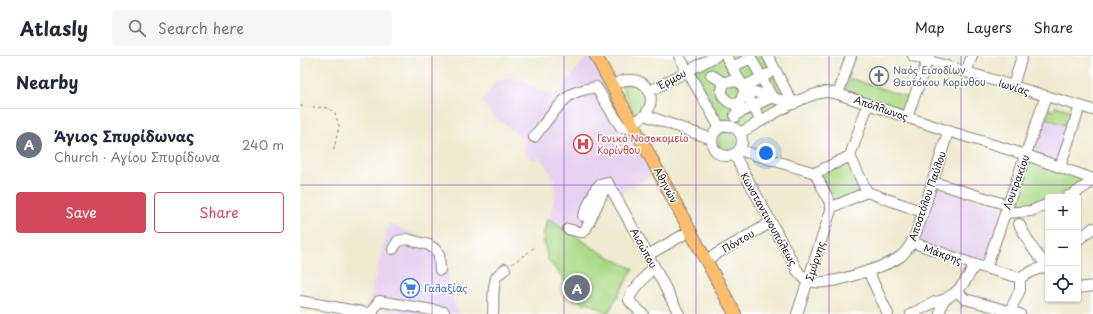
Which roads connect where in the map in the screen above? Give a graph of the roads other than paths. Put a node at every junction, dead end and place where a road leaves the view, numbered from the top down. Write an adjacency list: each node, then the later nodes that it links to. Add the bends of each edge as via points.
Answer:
1 (596, 56): 19 (main road, Αθηνών)
2 (679, 56): 14 (street)
3 (716, 56): 14 (street, Έρμου)
4 (726, 56): 12 (street)
5 (768, 56): 13 (street)
6 (851, 56): 23 (street)
7 (913, 56): 11 (street, Ιωνίας)
8 (972, 56): 15 (street)
9 (1022, 56): 21 (street)
10 (752, 57): 12 (street); 17 (street)
11 (928, 58): 15 (street, Ιωνίας); 35 (street)
12 (732, 67): 20 (street)
13 (775, 70): 17 (street); 27 (street)
14 (688, 71): 22 (street, Έρμου); 29 (street)
15 (966, 72): 21 (street, Ιωνίας)
16 (711, 75): 18 (street)
17 (762, 77): 20 (street); 26 (street)
18 (726, 83): 20 (street, via 729,81); 24 (street, via 722,91)
19 (613, 85): 22 (street, via 634,80 641,82); 37 (main road, Αθηνών)
20 (743, 86): 26 (street); 30 (street); 32 (street)
21 (1014, 86): 25 (street, Ιωνίας)
22 (650, 91): 34 (street, via 650,103)
23 (838, 94): 27 (street, Απόλλωνος, via 826,92); 28 (street, Απόλλωνος)
24 (723, 96): 29 (street); 32 (street)
25 (1046, 96): 31 (street, Ιωνίας); 44 (street, Λουτρακίου)
26 (772, 97): 27 (street); 30 (street)
27 (793, 104): 36 (street, Απόλλωνος)
28 (868, 104): 35 (street, Απόλλωνος); 45 (street)
29 (707, 106): 38 (street)
30 (753, 106): 32 (street); 36 (street)
31 (1080, 106): 33 (street, Ιωνίας); 46 (street)
32 (737, 110): 39 (street)
33 (1093, 110)
34 (645, 115): 37 (street); 42 (street)
35 (907, 117): 40 (street, Απόλλωνος)
36 (761, 121): 39 (street, Απόλλωνος)
37 (634, 125): 41 (street, via 621,127 596,87 572,94 564,100); 62 (main road, Αθηνών)
38 (720, 128): 39 (street); 42 (street)
39 (735, 130): 43 (street, via 742,141)
40 (948, 131): 44 (street, Απόλλωνος); 49 (street, Αποστόλου Παύλου)
41 (534, 137)
42 (712, 139): 43 (street, via 714,148 720,154 729,156)
43 (737, 152): 47 (street); 58 (street, Κωνσταντινουπόλεως)
44 (1026, 155): 46 (street, Απόλλωνος); 55 (street, Λουτρακίου)
45 (850, 156): 47 (street); 51 (street)
46 (1060, 167): 48 (street, Απόλλωνος)
47 (815, 173): 54 (street)
48 (1093, 180): 52 (street)
49 (932, 182): 55 (street); 56 (street, Αποστόλου Παύλου)
50 (608, 183): 57 (street, via 596,188); 61 (street, via 586,229 583,232); 66 (street, Αισώπου)
51 (867, 192): 54 (street); 56 (street)
52 (1073, 194)
53 (1045, 205): 55 (street, via 1031,211)
54 (832, 207): 77 (street, Σμύρνης)
55 (1006, 209): 72 (street, Λουτρακίου)
56 (923, 212): 64 (street, Αποστόλου Παύλου)
57 (583, 216)
58 (770, 223): 67 (street, Πόντου); 77 (street, Κωνσταντινουπόλεως, via 799,274)
59 (1019, 224): 68 (street)
60 (1093, 228): 63 (street)
61 (568, 229)
62 (690, 231): 66 (street); 67 (main road, Αθηνών)
63 (1081, 238)
64 (912, 242): 69 (street, Μάκρης); 75 (street, Αποστόλου Παύλου, via 906,251 894,260)
65 (393, 249): 74 (street, via 398,241 407,239 429,245 439,255)
66 (648, 255): 70 (street, Αισώπου)
67 (706, 260): 89 (main road, Αθηνών)
68 (1045, 263)
69 (975, 265): 72 (street, Μάκρης); 80 (street)
70 (654, 266): 87 (street, via 629,300); 88 (street, Αισώπου)
71 (1045, 267): 76 (street)
72 (986, 268): 76 (street, Μάκρης)
73 (506, 269): 86 (street, via 495,280)
74 (440, 270)
75 (868, 271): 77 (street, Αποστόλου Παύλου, via 828,282); 91 (street)
76 (1020, 278): 83 (street)
77 (808, 281): 90 (street, Σμύρνης)
78 (1093, 286): 79 (street)
79 (1081, 288)
80 (958, 291): 81 (street); 83 (street, via 965,299)
81 (943, 300): 92 (street); 93 (street)
82 (300, 301): 84 (street)
83 (1015, 313)
84 (372, 314): 85 (street, via 379,301)
85 (444, 314)
86 (493, 314)
87 (642, 314)
88 (679, 314)
89 (735, 314)
90 (797, 314)
91 (888, 314)
92 (911, 314)
93 (940, 314)

